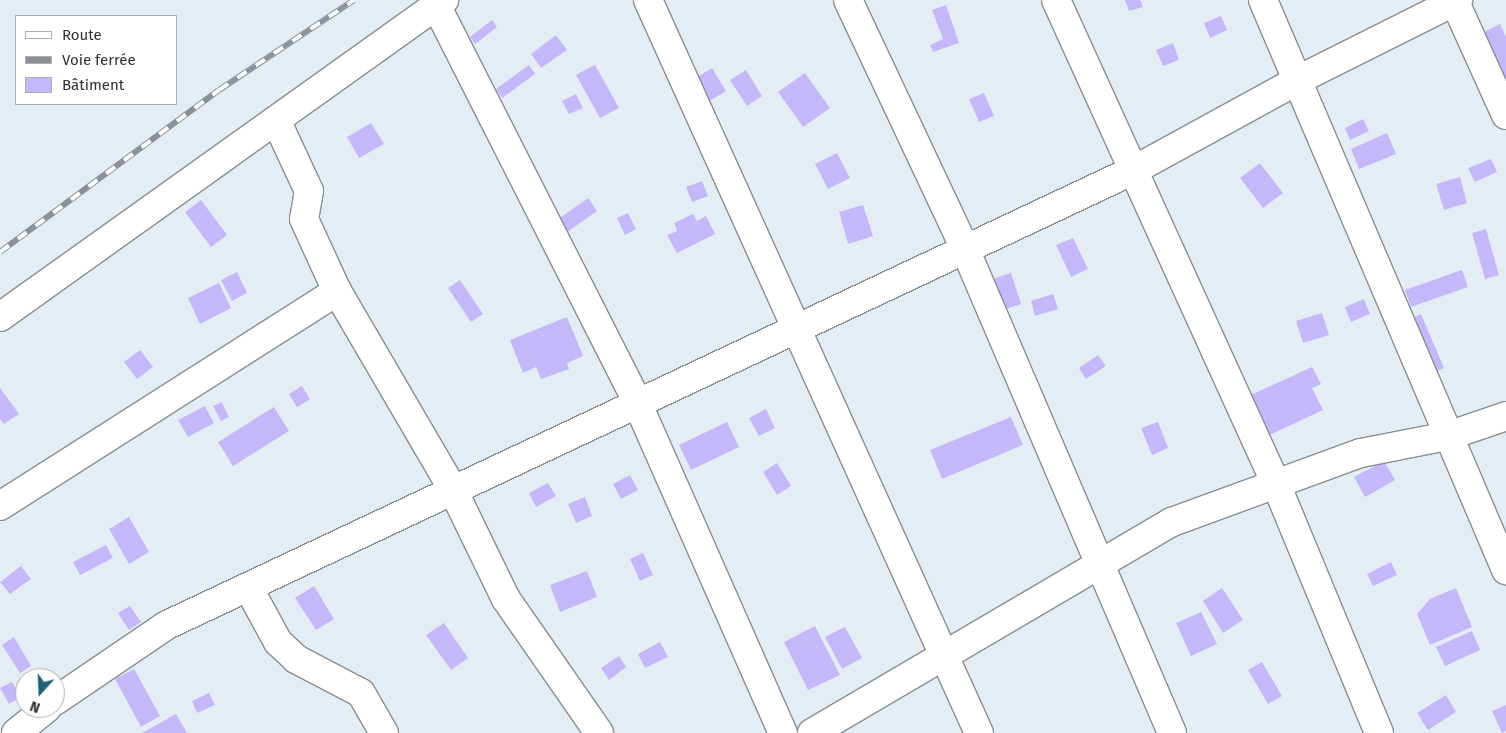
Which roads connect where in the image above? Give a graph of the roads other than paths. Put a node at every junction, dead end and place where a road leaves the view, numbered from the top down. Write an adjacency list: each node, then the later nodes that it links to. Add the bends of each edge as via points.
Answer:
1 (648, 0): 14 (street)
2 (848, 0): 11 (street)
3 (1056, 0): 10 (street)
4 (1263, 0): 7 (street)
5 (1456, 1): 7 (street); 8 (street)
6 (440, 3): 9 (street); 15 (street)
7 (1300, 79): 10 (street); 17 (street)
8 (1506, 115)
9 (276, 120): 12 (street, via 309,191 306,225); 13 (street)
10 (1134, 170): 11 (street); 18 (street)
11 (965, 249): 14 (street); 21 (street)
12 (337, 291): 19 (street); 20 (street)
13 (0, 317)
14 (800, 330): 15 (street); 24 (street)
15 (636, 400): 19 (street); 30 (street)
16 (1506, 416): 17 (street)
17 (1448, 436): 18 (street, via 1361,453); 22 (street)
18 (1276, 484): 21 (street, via 1172,522); 34 (street)
19 (452, 488): 23 (street); 29 (street, via 506,599)
20 (0, 506)
21 (1096, 563): 24 (street); 33 (street)
22 (1506, 570)
23 (248, 586): 25 (street, via 167,624); 28 (street, via 278,642 296,659 361,693)
24 (945, 654): 31 (street); 32 (street)
25 (65, 694)
26 (35, 718): 27 (street)
27 (16, 733)
28 (384, 733)
29 (600, 733)
30 (783, 733)
31 (812, 733)
32 (979, 733)
33 (1172, 733)
34 (1379, 733)

